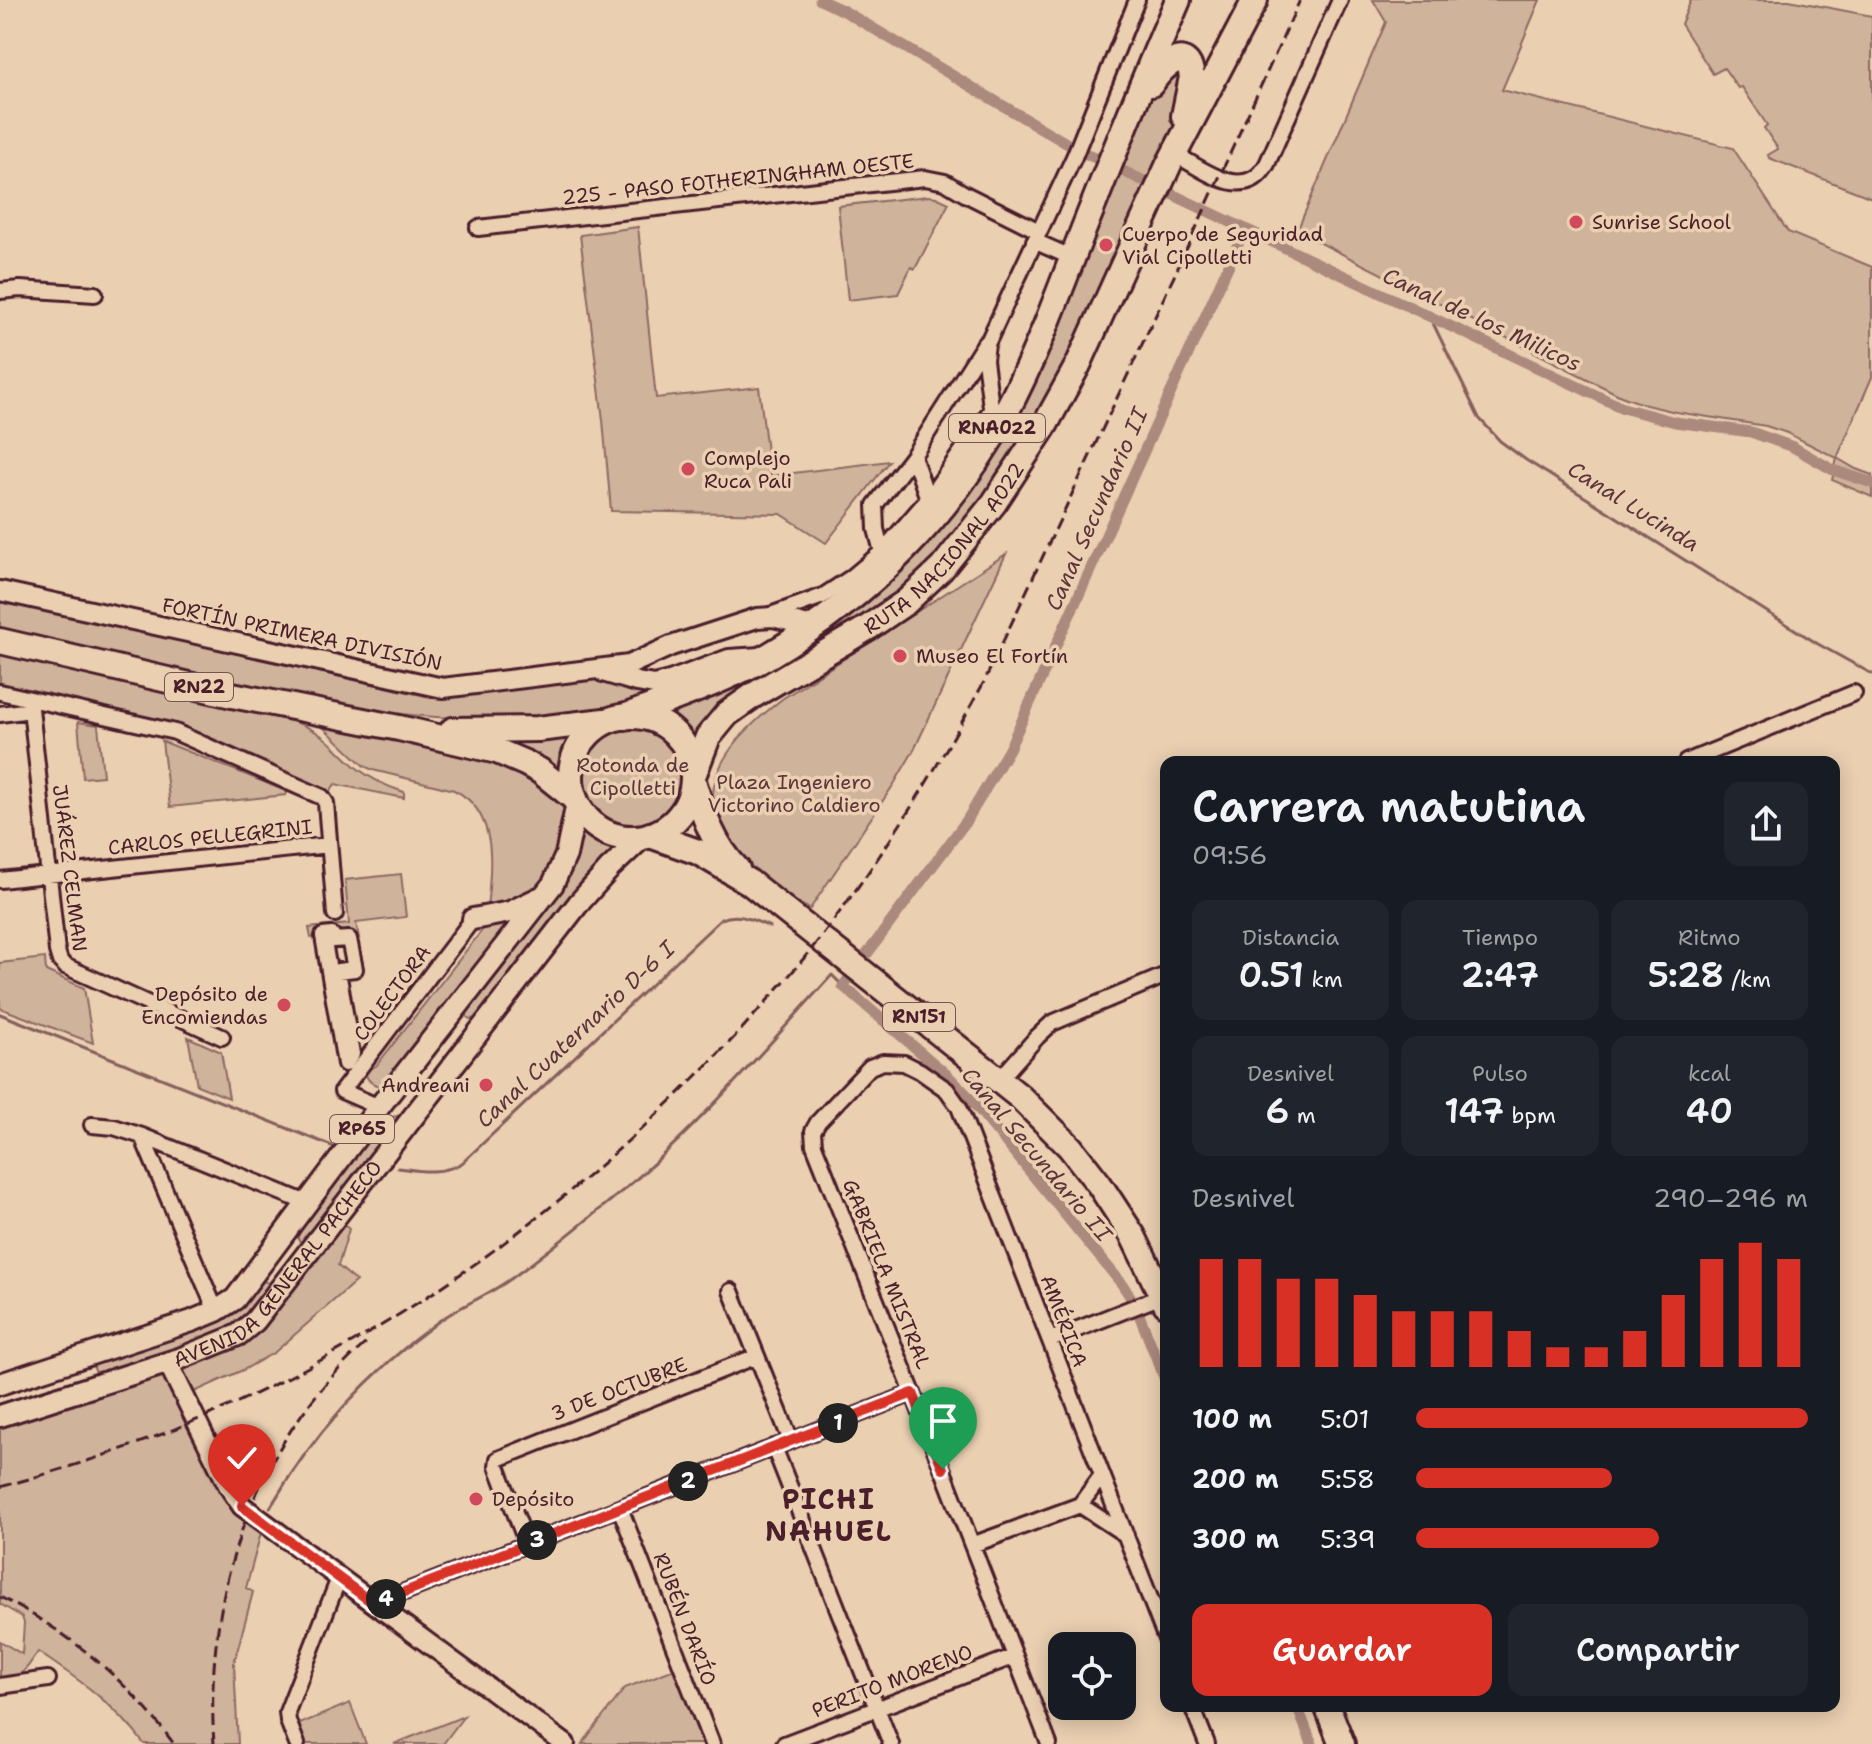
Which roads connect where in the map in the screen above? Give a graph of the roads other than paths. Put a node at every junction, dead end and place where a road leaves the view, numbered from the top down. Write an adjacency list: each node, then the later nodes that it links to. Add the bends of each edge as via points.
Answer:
1 (1137, 0): 8 (street)
2 (1178, 0): 5 (highway, RUTA NACIONAL A022 / RNA022)
3 (1255, 0): 6 (highway, RUTA NACIONAL A022 / RNA022)
4 (1340, 0): 6 (street, via 1259,176 1240,184 1228,182)
5 (1125, 125): 6 (highway, via 1159,72 1182,60 1192,77); 9 (highway, RUTA NACIONAL A022 / RNA022)
6 (1172, 159): 32 (highway, RUTA NACIONAL A022 / RNA022, via 1062,394 1011,478 960,547 906,602 727,714 708,737)
7 (478, 228): 8 (street, 225 - PASO FOTHERINGHAM OESTE, via 925,178 945,182)
8 (1036, 236): 9 (street, 225 - PASO FOTHERINGHAM OESTE); 12 (street)
9 (1073, 258): 13 (highway, RUTA NACIONAL A022 / RNA022, via 1037,347)
10 (0, 291): 11 (street)
11 (95, 294)
12 (990, 336): 13 (street, via 985,360); 14 (street)
13 (993, 422): 15 (street); 19 (highway, RUTA NACIONAL A022 / RNA022, via 952,495 917,537)
14 (913, 456): 15 (street); 16 (street, via 875,505)
15 (928, 499): 16 (street)
16 (882, 552): 18 (street, via 823,596)
17 (0, 591): 23 (street, FORTÍN PRIMERA DIVISIÓN, via 434,687)
18 (765, 617): 19 (street, FORTÍN PRIMERA DIVISIÓN); 22 (street, FORTÍN PRIMERA DIVISIÓN)
19 (812, 627): 21 (highway, RUTA NACIONAL A022 / RNA022)
20 (0, 641): 30 (highway, RN22)
21 (768, 656): 24 (street, FORTÍN PRIMERA DIVISIÓN, via 729,659); 29 (highway, RUTA NACIONAL A022 / RNA022)
22 (649, 657): 23 (street, FORTÍN PRIMERA DIVISIÓN); 24 (street, via 649,678)
23 (597, 670): 24 (street, FORTÍN PRIMERA DIVISIÓN)
24 (662, 684)
25 (0, 692): 27 (street)
26 (1854, 693): 31 (street)
27 (31, 704): 28 (street); 35 (street, via 175,732 324,799); 36 (street, JUÁREZ CELMAN)
28 (0, 714)
29 (618, 718): 30 (highway, RN22, via 515,730); 32 (highway, RN22, via 647,718 676,734 689,753); 33 (highway, via 594,730 579,746 572,767)
30 (399, 728): 33 (highway, RN22, via 511,756 540,771)
31 (1701, 756)
32 (693, 778): 34 (highway, via 682,813 665,829); 38 (highway, RN151, via 717,843)
33 (576, 801): 34 (highway, RN22, via 590,822 610,834); 39 (main road, AVENIDA GENERAL PACHECO / RP65, via 566,855)
34 (647, 836): 38 (highway, RN151, via 698,852); 45 (main road, AVENIDA GENERAL PACHECO / RP65, via 588,891)
35 (329, 845): 36 (street, CARLOS PELLEGRINI); 40 (street)
36 (49, 875): 37 (street, CARLOS PELLEGRINI); 44 (street, JUÁREZ CELMAN, via 61,963)
37 (0, 880)
38 (749, 882): 48 (highway, RN151)
39 (553, 884): 41 (main road, via 518,909); 43 (main road, AVENIDA GENERAL PACHECO / RP65)
40 (335, 914)
41 (473, 919): 49 (street, COLECTORA, via 342,1091)
42 (1160, 978): 48 (street, via 1052,1023)
43 (437, 1033): 45 (main road); 49 (main road, AVENIDA GENERAL PACHECO / RP65)
44 (222, 1037)
45 (463, 1053): 49 (main road, via 433,1071 403,1108); 54 (main road, AVENIDA GENERAL PACHECO / RP65)
46 (352, 1054): 46 (street, via 345,1064 323,936 349,939 355,969 338,971)
47 (879, 1063): 59 (street, AMÉRICA, via 915,1068 957,1102); 65 (street, GABRIELA MISTRAL, via 818,1122 812,1138)
48 (999, 1080): 56 (highway, RN151, via 1055,1131 1099,1184)
49 (379, 1107): 52 (main road, AVENIDA GENERAL PACHECO / RP65)
50 (92, 1125): 51 (street)
51 (142, 1136): 52 (street); 58 (street)
52 (307, 1203): 53 (main road, AVENIDA GENERAL PACHECO / RP65)
53 (271, 1252): 54 (main road); 58 (main road, AVENIDA GENERAL PACHECO / RP65, via 235,1299)
54 (296, 1269): 61 (main road, AVENIDA GENERAL PACHECO / RP65, via 247,1329)
55 (731, 1291): 60 (street)
56 (1160, 1292)
57 (1160, 1301): 59 (street)
58 (216, 1311): 62 (main road, AVENIDA GENERAL PACHECO / RP65)
59 (1050, 1340): 69 (street, AMÉRICA)
60 (757, 1356): 67 (street); 73 (street, 3 DE OCTUBRE, via 497,1460)
61 (168, 1363): 64 (main road, AVENIDA GENERAL PACHECO / RP65); 75 (street, via 236,1500)
62 (64, 1364): 63 (main road, AVENIDA GENERAL PACHECO / RP65); 64 (main road)
63 (0, 1384)
64 (73, 1392): 66 (main road, AVENIDA GENERAL PACHECO / RP65)
65 (913, 1393): 67 (street); 74 (street, GABRIELA MISTRAL)
66 (0, 1416)
67 (791, 1441): 68 (street)
68 (774, 1447): 71 (street); 81 (street)
69 (1102, 1475): 70 (street); 72 (street, AMÉRICA)
70 (1080, 1505): 72 (street); 74 (street)
71 (620, 1508): 73 (street); 86 (street, RUBÉN DARÍO)
72 (1126, 1535): 77 (street, AMÉRICA)
73 (527, 1544): 76 (street)
74 (972, 1545): 78 (street, GABRIELA MISTRAL)
75 (339, 1578): 76 (street); 84 (street, via 287,1712)
76 (374, 1604): 85 (street)
77 (1160, 1623)
78 (1015, 1656): 81 (street, PERITO MORENO); 89 (street, GABRIELA MISTRAL)
79 (48, 1679): 80 (street)
80 (0, 1686)
81 (877, 1709): 87 (street, PERITO MORENO); 88 (street)
82 (1194, 1712): 90 (street)
83 (1329, 1712): 91 (highway)
84 (297, 1744)
85 (565, 1744)
86 (712, 1744)
87 (784, 1744)
88 (891, 1744)
89 (1049, 1744)
90 (1207, 1744)
91 (1342, 1744)

